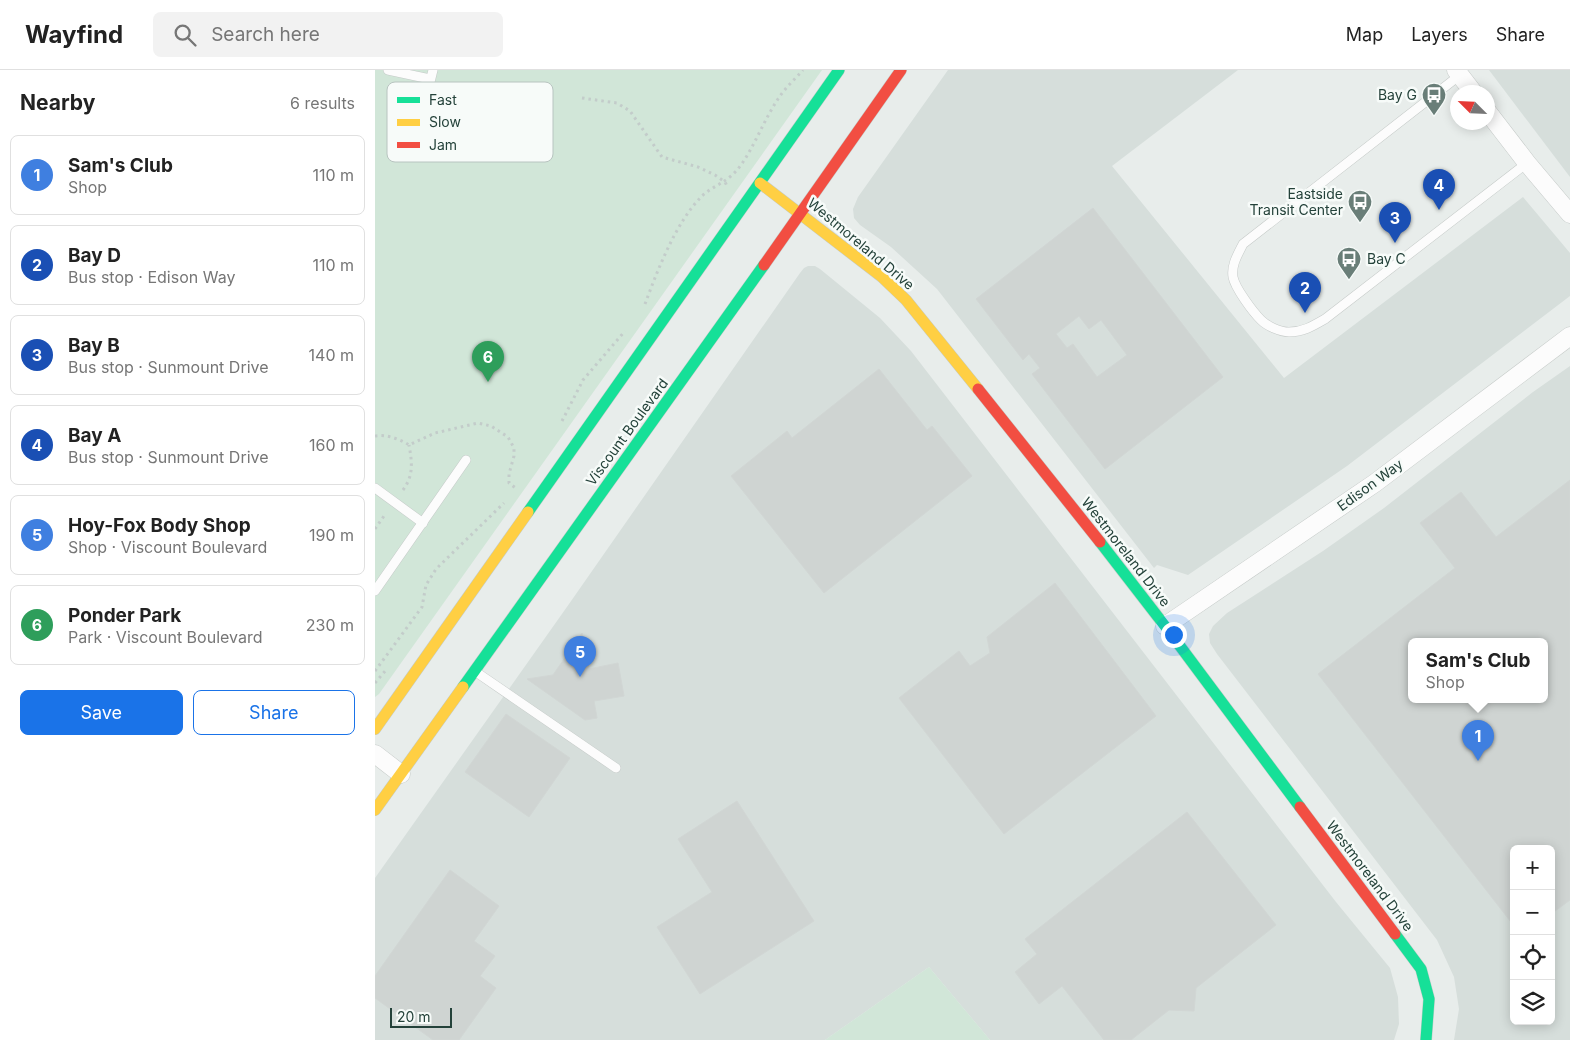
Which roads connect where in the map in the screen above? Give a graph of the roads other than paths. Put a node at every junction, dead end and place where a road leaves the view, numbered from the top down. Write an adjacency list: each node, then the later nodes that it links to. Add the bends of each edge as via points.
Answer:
1 (388, 70): 6 (lane)
2 (433, 70): 6 (lane)
3 (839, 70): 10 (main road)
4 (901, 70): 11 (main road, Viscount Boulevard)
5 (1458, 73): 7 (street); 9 (lane, via 1243,244 1235,259 1233,276 1261,321 1287,332 1305,330)
6 (430, 80)
7 (1467, 85)
8 (1495, 121): 9 (street)
9 (1527, 163): 12 (street)
10 (760, 183): 11 (main road, Westmoreland Drive); 20 (main road)
11 (801, 214): 18 (main road, Westmoreland Drive, via 907,300); 19 (main road, Viscount Boulevard)
12 (1570, 214)
13 (1570, 336): 18 (street, Edison Way, via 1375,483)
14 (466, 460): 16 (lane)
15 (375, 488): 16 (lane)
16 (423, 522): 17 (lane)
17 (375, 592)
18 (1165, 626): 25 (main road, Westmoreland Drive, via 1421,969 1429,999)
19 (475, 670): 22 (lane); 23 (main road, Viscount Boulevard)
20 (375, 729)
21 (375, 754): 23 (street)
22 (615, 768)
23 (401, 774): 24 (main road, Viscount Boulevard)
24 (375, 810)
25 (1426, 1040)

